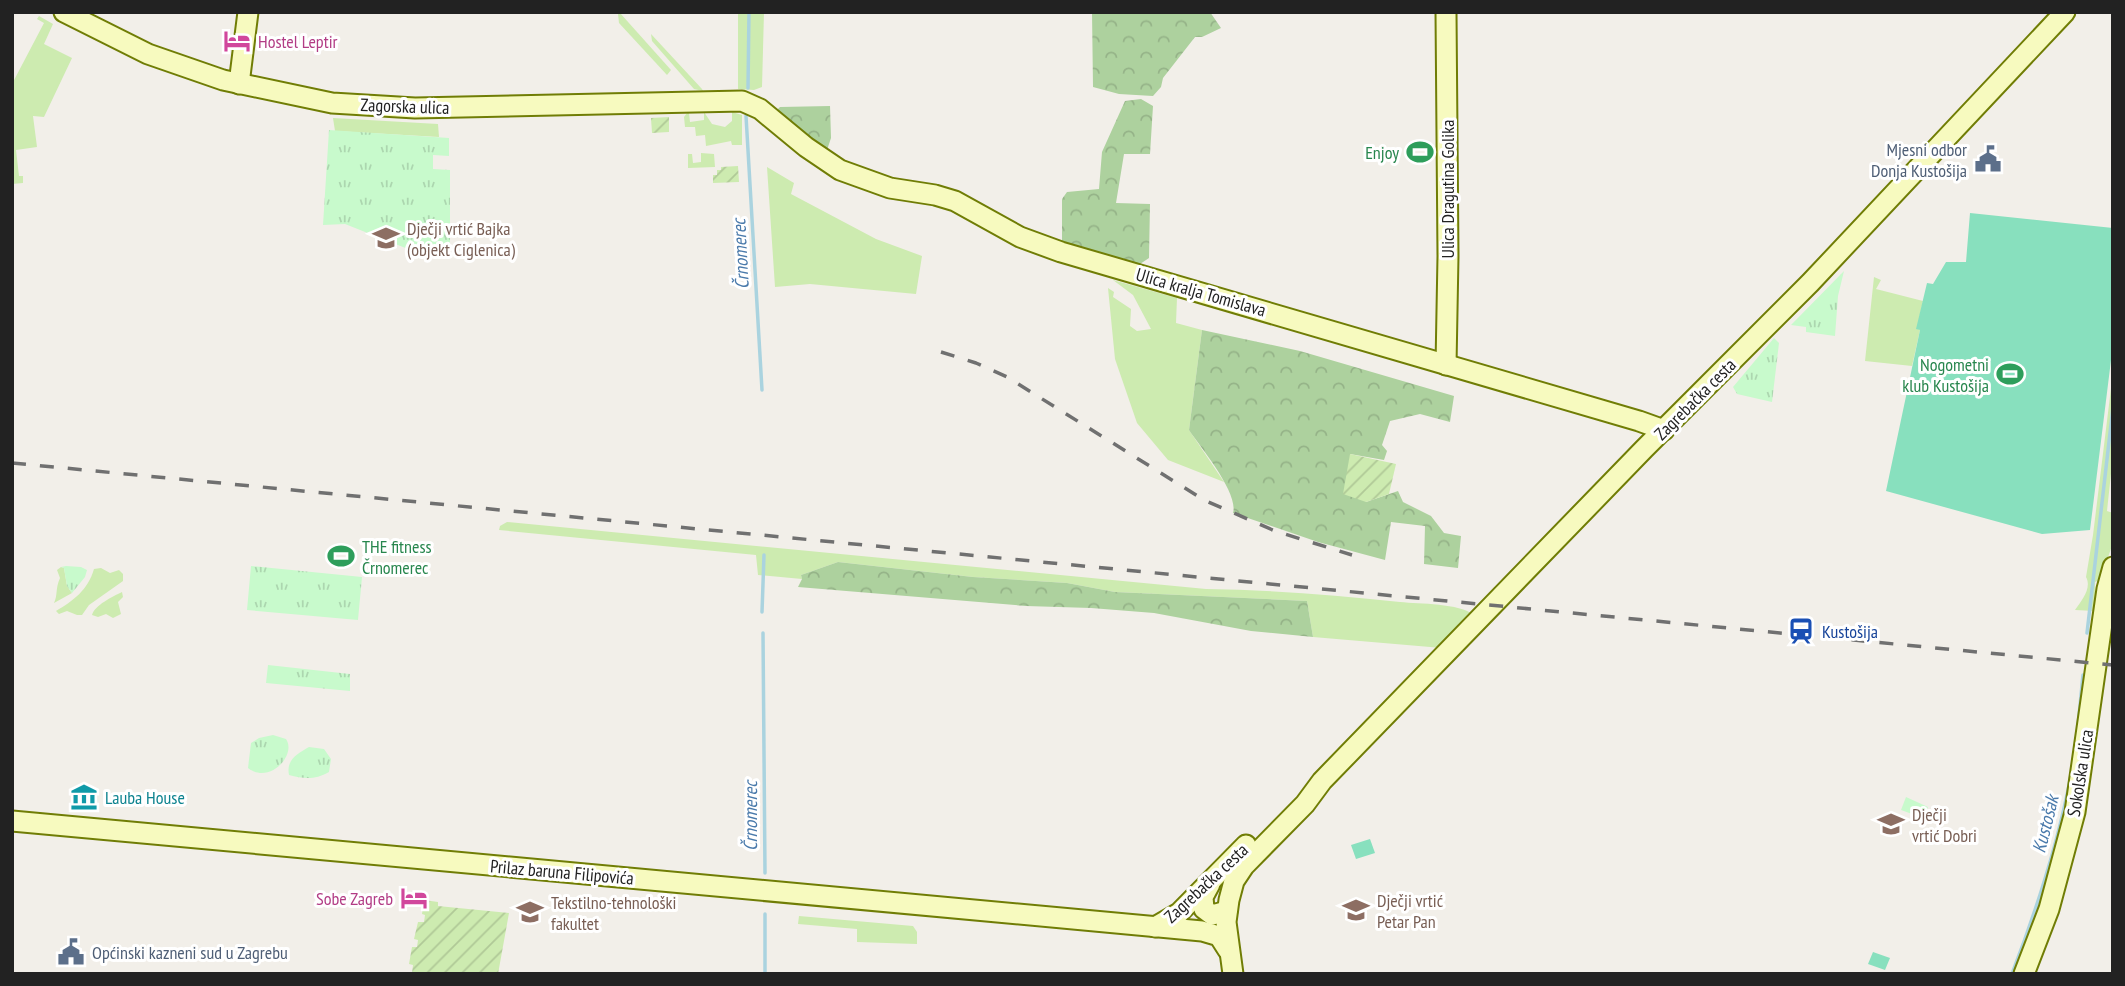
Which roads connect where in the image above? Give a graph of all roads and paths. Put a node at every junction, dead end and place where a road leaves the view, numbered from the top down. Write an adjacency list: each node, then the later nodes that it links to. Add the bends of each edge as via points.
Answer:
1 (64, 12): 5 (street, Zagorska ulica, via 148,54)
2 (248, 12): 5 (street)
3 (1446, 12): 7 (street, Ulica Dragutina Golika)
4 (2065, 12): 8 (street, Zagrebačka cesta, via 1810,284)
5 (239, 84): 6 (street, Zagorska ulica, via 311,99 390,108 736,100)
6 (760, 109): 7 (street, Ulica kralja Tomislava, via 840,170 890,188 955,201 1020,237 1060,252)
7 (1446, 365): 8 (street, Ulica kralja Tomislava)
8 (1664, 430): 10 (street, Zagrebačka cesta)
9 (2113, 567): 17 (street, Sokolska ulica, via 2075,812 2049,909)
10 (1322, 781): 12 (street, Zagrebačka cesta, via 1282,811); 13 (street, Zagrebačka cesta, via 1306,804 1238,874)
11 (12, 821): 14 (street, Prilaz baruna Filipovića)
12 (1211, 883): 13 (street, via 1203,897 1204,909 1212,915); 14 (street, Zagrebačka cesta, via 1171,920)
13 (1227, 911): 15 (street, Zagrebačka cesta)
14 (1153, 928): 15 (street, Zagrebačka cesta, via 1215,934)
15 (1228, 950): 16 (street, Zagrebačka cesta)
16 (1233, 974)
17 (2024, 974)

